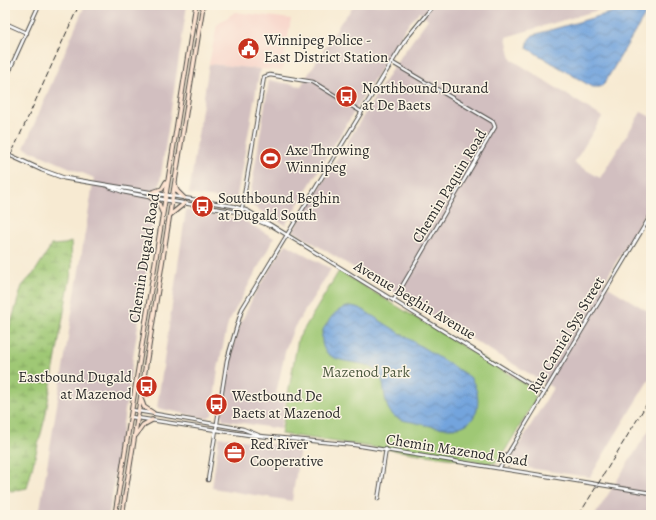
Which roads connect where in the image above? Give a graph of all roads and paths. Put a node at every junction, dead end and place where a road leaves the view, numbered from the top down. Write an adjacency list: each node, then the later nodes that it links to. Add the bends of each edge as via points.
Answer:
1 (40, 5): 6 (street)
2 (196, 5): 13 (main road, Chemin Dugald Road)
3 (202, 5): 14 (main road, Chemin Dugald Road)
4 (434, 5): 7 (street, via 413,29)
5 (5, 23): 6 (street)
6 (26, 33): 9 (street)
7 (391, 62): 11 (street); 28 (street, Chemin Paquin Road, via 493,122 495,127)
8 (5, 66): 9 (street)
9 (11, 68): 10 (street)
10 (5, 80)
11 (360, 111): 21 (street, via 313,82 270,74 264,77); 27 (street)
12 (5, 153): 15 (street, via 64,178)
13 (169, 177): 15 (main road, via 162,189); 17 (main road, Chemin Dugald Road)
14 (174, 182): 16 (main road, Chemin Dugald Road); 18 (main road, via 177,191)
15 (150, 195): 17 (street); 24 (main road, via 159,204)
16 (172, 196): 17 (street, Avenue Beghin Avenue); 18 (street, Avenue Beghin Avenue); 19 (main road, Chemin Dugald Road)
17 (166, 197): 19 (street, Avenue Beghin Avenue); 24 (main road, Chemin Dugald Road)
18 (184, 198): 21 (street, Avenue Beghin Avenue)
19 (171, 201): 20 (street, Avenue Beghin Avenue); 25 (main road, Chemin Dugald Road)
20 (185, 203): 22 (street, Avenue Beghin Avenue); 25 (main road)
21 (243, 209): 22 (street); 26 (street, Avenue Beghin Avenue)
22 (241, 214): 26 (street, Avenue Beghin Avenue)
23 (651, 215): 29 (street, Rue Camiel Sys Street)
24 (162, 216): 31 (main road, Chemin Dugald Road)
25 (169, 216): 30 (main road, Chemin Dugald Road)
26 (274, 227): 27 (street, Avenue Beghin Avenue)
27 (286, 235): 28 (street, Avenue Beghin Avenue); 37 (street, via 242,309 227,360)
28 (394, 300): 29 (street, Avenue Beghin Avenue)
29 (544, 392): 42 (street, Rue Camiel Sys Street)
30 (140, 397): 32 (main road, Chemin Dugald Road); 33 (main road, via 144,407)
31 (132, 410): 32 (street, Chemin Mazenod Road); 34 (main road, Chemin Dugald Road)
32 (138, 411): 33 (street, Chemin Mazenod Road); 35 (main road, Chemin Dugald Road)
33 (153, 413): 37 (street, Chemin Mazenod Road)
34 (131, 417): 35 (street, Chemin Mazenod Road); 46 (main road, Chemin Dugald Road)
35 (137, 418): 36 (street, Chemin Mazenod Road); 40 (main road, Chemin Dugald Road)
36 (152, 420): 38 (street, Chemin Mazenod Road); 40 (main road, via 143,425)
37 (217, 425): 38 (street); 39 (street, Chemin Mazenod Road)
38 (216, 430): 39 (street, Chemin Mazenod Road); 43 (street)
39 (258, 435): 41 (street, Chemin Mazenod Road)
40 (134, 440): 47 (main road, Chemin Dugald Road)
41 (386, 449): 42 (street, Chemin Mazenod Road); 45 (street)
42 (500, 467): 44 (street, Chemin Mazenod Road)
43 (208, 480)
44 (651, 493)
45 (378, 499)
46 (116, 515)
47 (122, 515)

